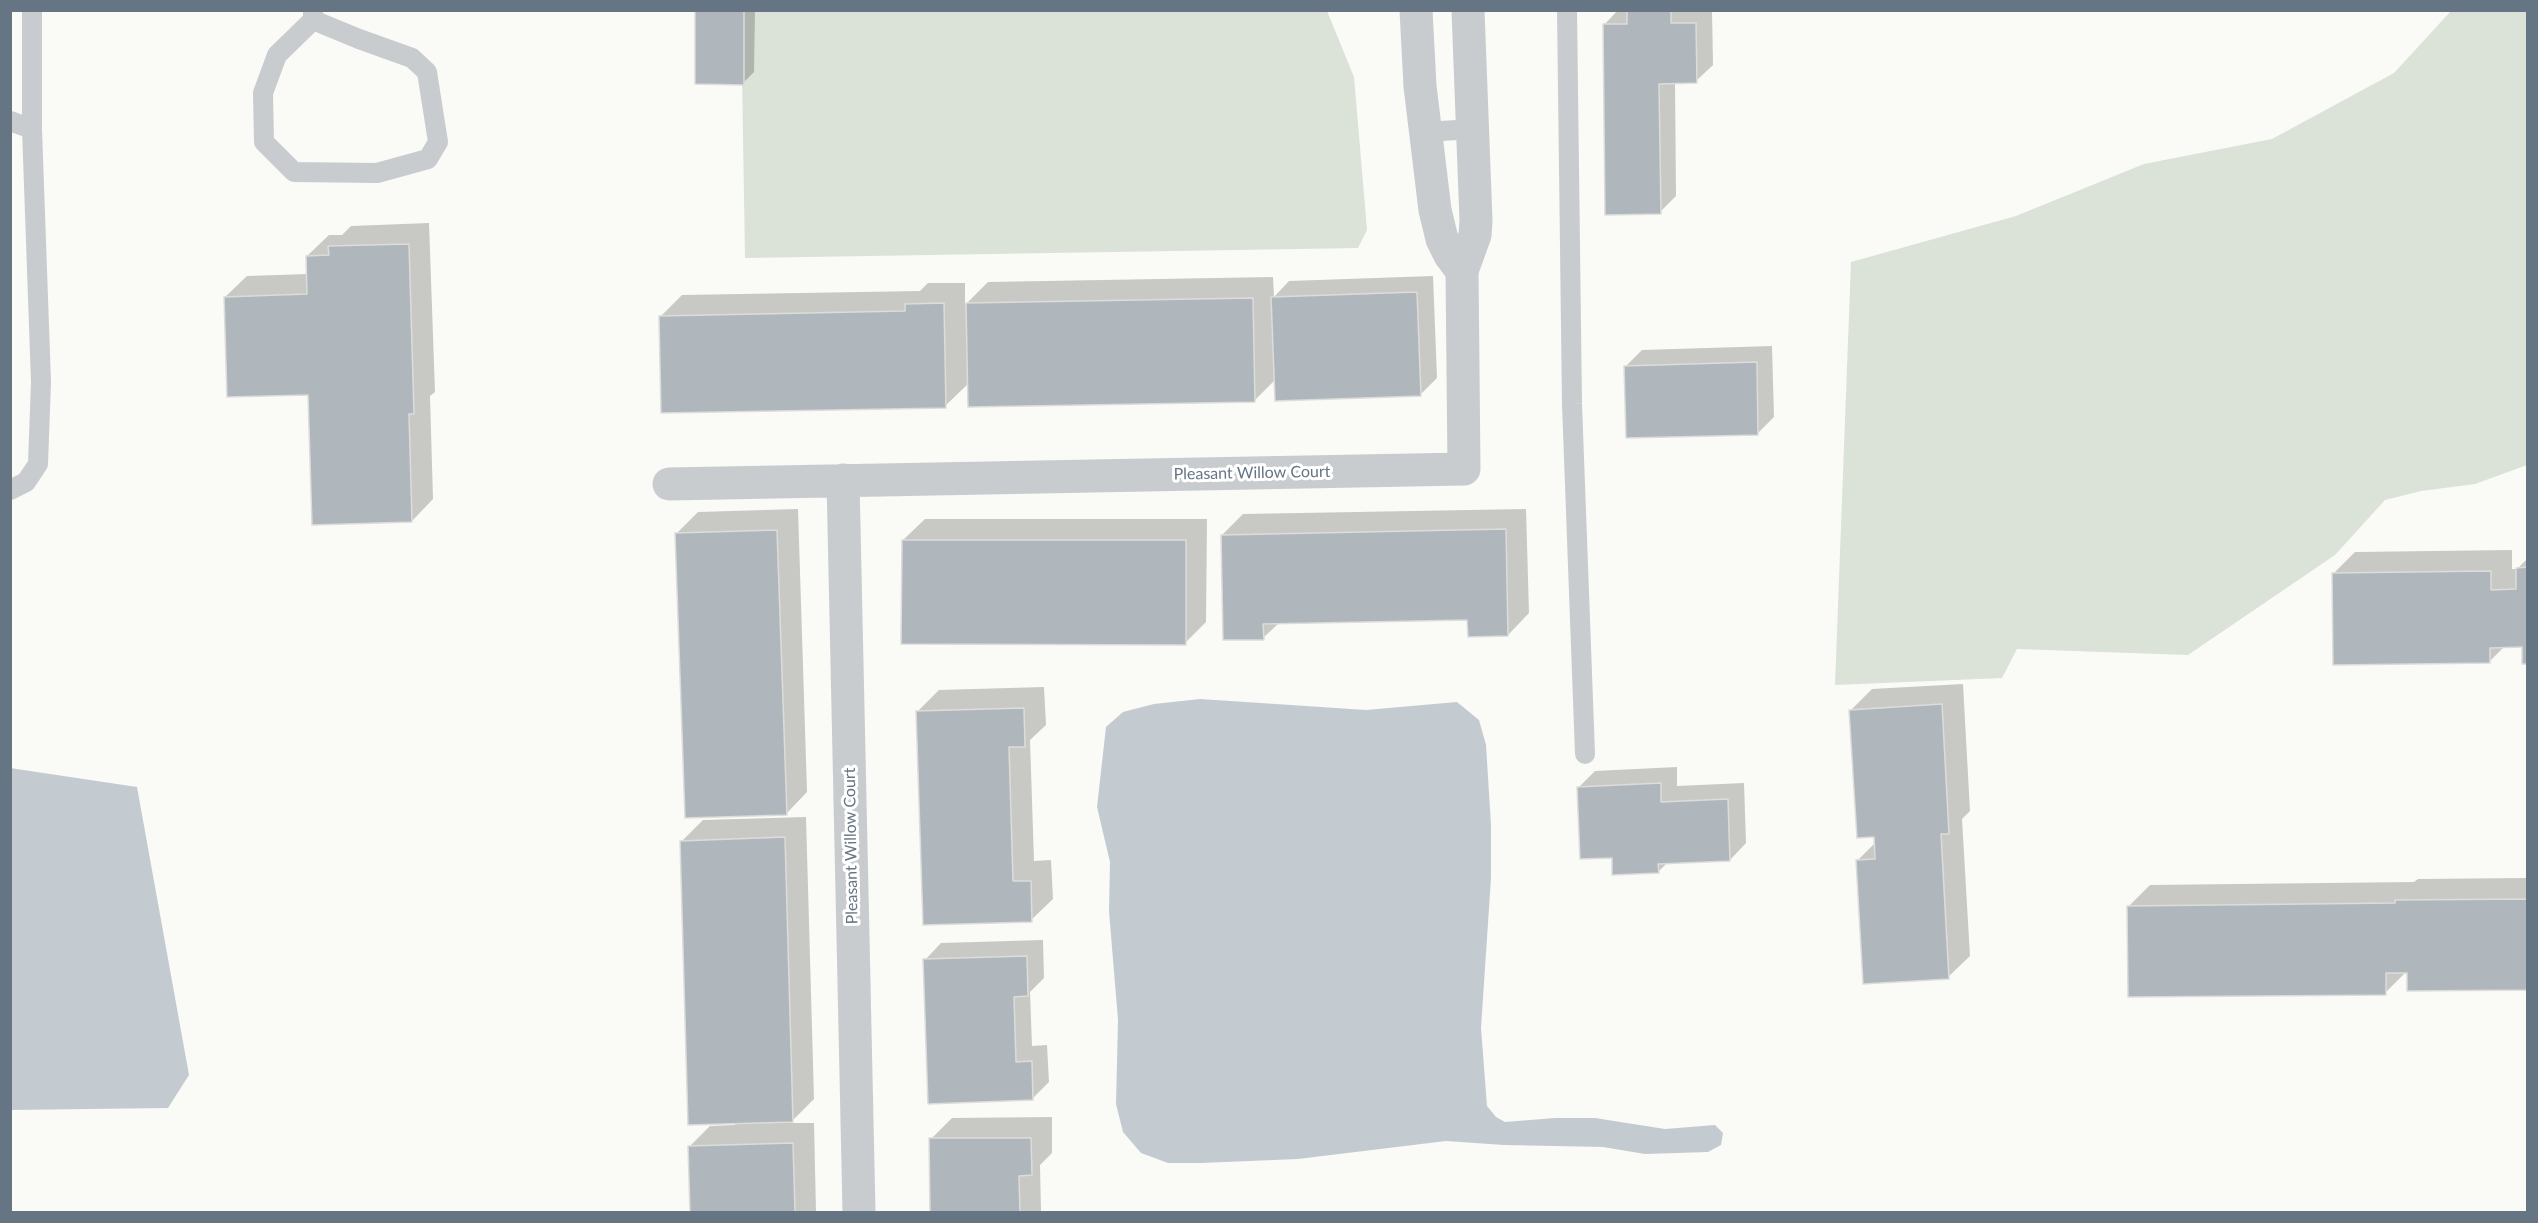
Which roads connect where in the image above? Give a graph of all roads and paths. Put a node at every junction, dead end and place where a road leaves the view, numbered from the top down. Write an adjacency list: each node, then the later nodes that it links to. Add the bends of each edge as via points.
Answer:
1 (32, 10): 7 (lane)
2 (1416, 10): 9 (street)
3 (1468, 10): 8 (street, Pleasant Willow Court)
4 (1567, 10): 14 (lane, via 1572,404)
5 (313, 15): 5 (lane, via 278,55 263,93 264,142 294,172 377,173 428,159 438,142 427,72 412,58)
6 (10, 121): 7 (lane)
7 (32, 129): 13 (lane, via 41,382 38,464 26,482)
8 (1473, 129): 9 (lane); 10 (street, Pleasant Willow Court, via 1475,235)
9 (1425, 132): 10 (street, via 1438,223 1449,255)
10 (1462, 271): 11 (street, Pleasant Willow Court, via 1464,469)
11 (843, 480): 12 (street, Pleasant Willow Court); 15 (street, Pleasant Willow Court)
12 (669, 484)
13 (10, 490)
14 (1585, 754)
15 (859, 1212)

